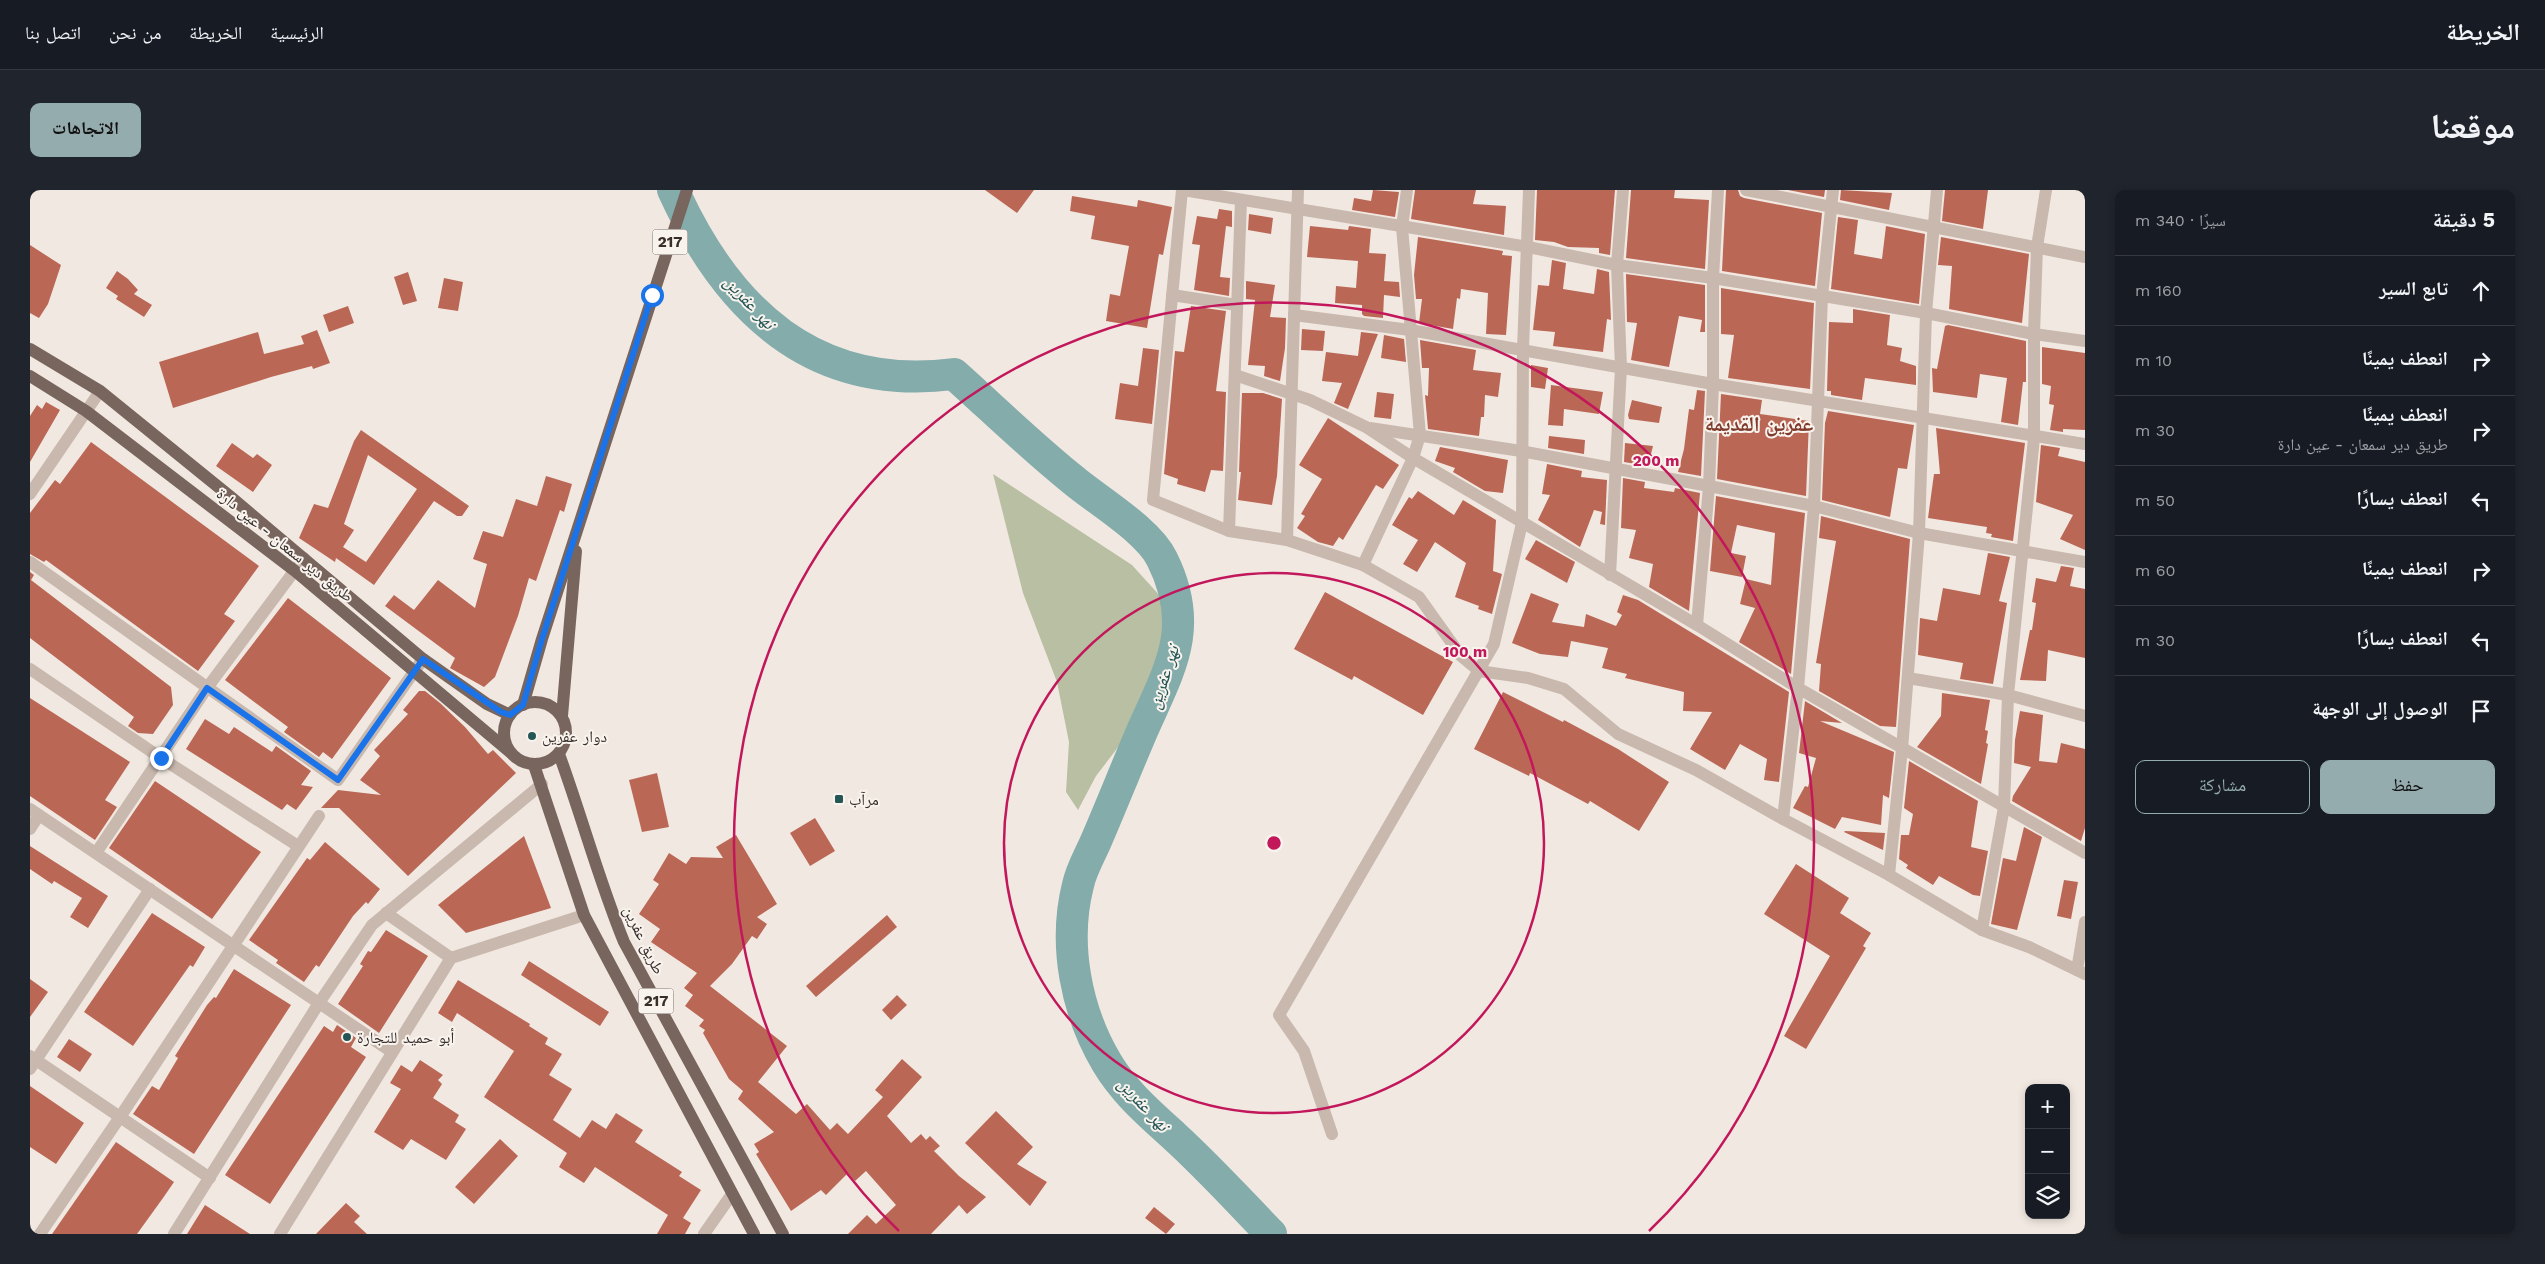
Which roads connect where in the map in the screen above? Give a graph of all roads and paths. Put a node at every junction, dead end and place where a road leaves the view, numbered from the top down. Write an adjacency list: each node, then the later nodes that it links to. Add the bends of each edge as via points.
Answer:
1 (687, 190): 52 (main road, 217)
2 (1182, 190): 12 (street); 22 (street)
3 (1298, 190): 14 (street)
4 (1406, 190): 16 (street)
5 (1529, 190): 17 (street)
6 (1623, 190): 20 (street)
7 (1718, 190): 21 (street)
8 (1746, 190): 13 (street)
9 (1833, 190): 13 (street)
10 (1937, 190): 15 (street)
11 (2046, 190): 18 (street)
12 (1241, 200): 14 (street); 24 (street)
13 (1831, 206): 15 (street); 23 (street)
14 (1298, 210): 16 (street); 26 (street)
15 (1934, 226): 18 (street); 25 (street)
16 (1402, 227): 17 (street); 27 (street)
17 (1528, 247): 20 (street); 31 (street)
18 (2037, 248): 19 (street); 28 (street)
19 (2085, 257)
20 (1617, 265): 21 (street); 32 (street)
21 (1713, 278): 23 (street); 35 (street)
22 (1172, 295): 24 (street); 53 (street, via 1153,500)
23 (1822, 296): 25 (street); 38 (street)
24 (1237, 305): 33 (street)
25 (1926, 313): 28 (street); 40 (street)
26 (1294, 315): 27 (street); 37 (street)
27 (1410, 330): 31 (street); 42 (street)
28 (2034, 334): 29 (street); 43 (street)
29 (2085, 341)
30 (30, 349): 36 (main road, طريق دير سمعان - عين دارة)
31 (1523, 349): 32 (street); 45 (street)
32 (1621, 368): 35 (street); 47 (street)
33 (1235, 375): 37 (street); 53 (street)
34 (30, 376): 39 (main road, طريق دير سمعان - عين دارة)
35 (1713, 384): 38 (street); 48 (street)
36 (100, 391): 39 (street); 57 (main road, طريق دير سمعان - عين دارة)
37 (1291, 394): 41 (street); 55 (street)
38 (1818, 402): 40 (street); 50 (street)
39 (86, 410): 49 (street); 61 (main road, طريق دير سمعان - عين دارة)
40 (1923, 418): 43 (street); 54 (street)
41 (1366, 427): 42 (street); 46 (street)
42 (1420, 435): 45 (street); 46 (street)
43 (2034, 438): 44 (street); 56 (street)
44 (2085, 444)
45 (1522, 451): 47 (street); 51 (street)
46 (1413, 458): 51 (street); 60 (street)
47 (1617, 469): 48 (street); 62 (street)
48 (1708, 486): 50 (street); 63 (street)
49 (30, 494)
50 (1814, 506): 54 (street); 70 (street)
51 (1522, 523): 62 (street); 66 (street, via 1494,644)
52 (578, 531): 72 (main road, 217); 74 (main road, 217)
53 (1229, 531): 55 (street)
54 (1919, 532): 56 (street); 68 (street)
55 (1287, 540): 60 (street)
56 (2023, 551): 59 (street); 71 (street)
57 (304, 558): 61 (street); 64 (main road, طريق دير سمعان - عين دارة)
58 (30, 562): 69 (street)
59 (2085, 562)
60 (1363, 565): 66 (street, via 1420,597 1461,656)
61 (295, 570): 67 (main road, طريق دير سمعان - عين دارة); 69 (street)
62 (1610, 575): 63 (street)
63 (1697, 625): 70 (street)
64 (423, 659): 67 (street); 73 (main road, طريق دير سمعان - عين دارة, via 487,704)
65 (30, 669): 79 (street)
66 (1479, 671): 85 (street, via 1528,678 1564,689 1618,734 1696,770); 103 (street, via 1279,1015 1304,1051)
67 (414, 673): 69 (street, via 338,780); 77 (main road, طريق دير سمعان - عين دارة)
68 (1908, 678): 71 (street); 76 (street)
69 (207, 688): 79 (street)
70 (1798, 688): 76 (street); 85 (street)
71 (2008, 695): 75 (street); 82 (street)
72 (523, 705): 73 (main road); 74 (main road, via 540,702)
73 (510, 715): 77 (main road, via 504,738)
74 (562, 716): 78 (main road, 217, via 567,735)
75 (2085, 716)
76 (1902, 749): 82 (street); 90 (street)
77 (511, 753): 80 (main road, via 517,759)
78 (559, 754): 80 (main road, via 552,760); 111 (main road, طريق عفرين / 217, via 580,810 606,898 624,942)
79 (161, 758): 87 (street); 88 (street)
80 (534, 765): 81 (main road, 217)
81 (542, 784): 92 (street); 93 (main road, 217)
82 (2004, 807): 89 (street); 95 (street)
83 (35, 812): 86 (street); 88 (street)
84 (319, 816): 87 (street)
85 (1783, 819): 90 (street)
86 (30, 829)
87 (298, 846): 96 (street)
88 (96, 853): 91 (street)
89 (2085, 853)
90 (1889, 875): 95 (street)
91 (150, 889): 96 (street); 101 (street)
92 (386, 914): 97 (street); 99 (street, via 372,925)
93 (584, 915): 97 (street); 105 (main road, 217)
94 (2085, 922): 98 (street)
95 (1982, 930): 98 (street, via 2029,947)
96 (233, 945): 99 (street); 102 (street)
97 (450, 958): 100 (street)
98 (2081, 972)
99 (319, 1003): 100 (street); 104 (street)
100 (392, 1052): 108 (street)
101 (32, 1062): 102 (street)
102 (120, 1117): 104 (street); 106 (street)
103 (1332, 1134)
104 (210, 1178): 107 (street)
105 (732, 1194): 109 (street); 110 (main road, 217)
106 (40, 1234)
107 (174, 1234)
108 (280, 1234)
109 (704, 1234)
110 (754, 1234)
111 (783, 1234)

